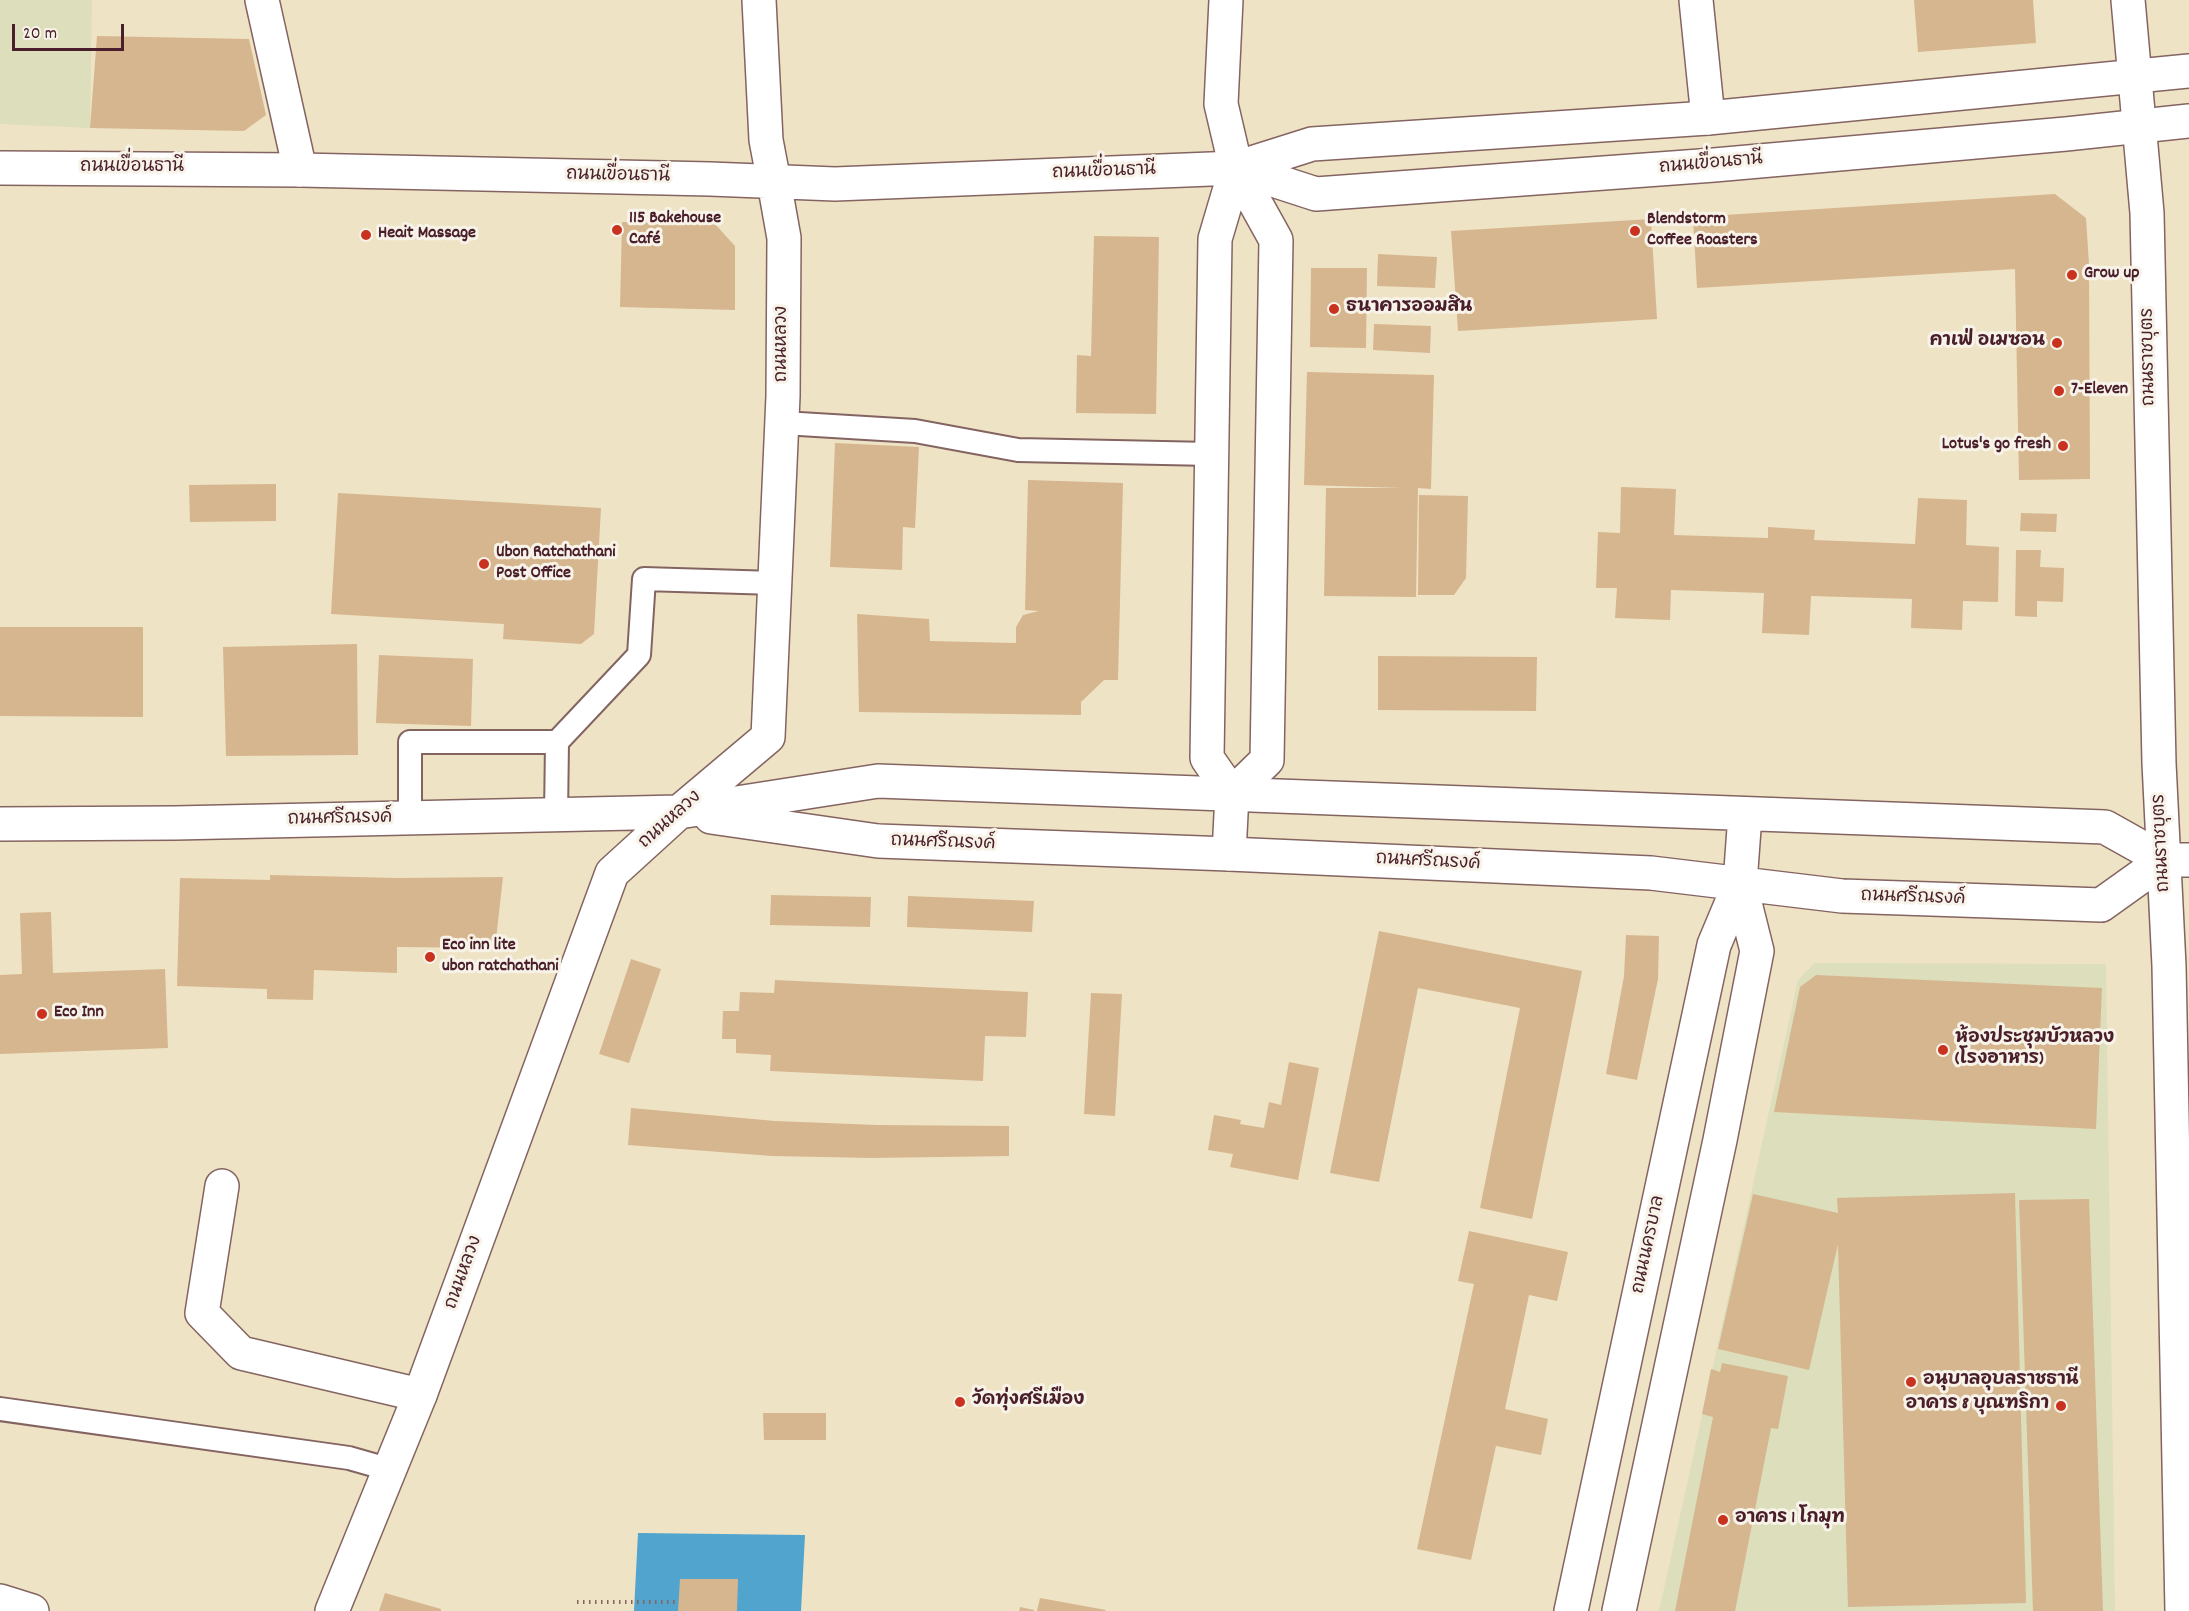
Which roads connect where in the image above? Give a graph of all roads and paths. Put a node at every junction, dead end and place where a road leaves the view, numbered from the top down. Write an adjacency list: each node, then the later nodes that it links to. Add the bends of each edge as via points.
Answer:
1 (262, 0): 14 (street)
2 (759, 0): 15 (street, ถนนหลวง, via 766,140)
3 (1226, 0): 13 (street, via 1221,104)
4 (1696, 0): 8 (street)
5 (2128, 0): 7 (street, ถนนราชบุตร)
6 (2189, 70): 7 (street, ถนนเขื่อนธานี)
7 (2134, 76): 8 (street, ถนนเขื่อนธานี); 10 (street, ถนนราชบุตร)
8 (1708, 118): 11 (street); 13 (street, ถนนเขื่อนธานี, via 1312,144)
9 (2189, 121): 10 (street, ถนนเขื่อนธานี)
10 (2139, 126): 11 (street, ถนนเขื่อนธานี); 27 (street, ถนนราชบุตร, via 2147,213 2158,728)
11 (1714, 165): 13 (street, ถนนเขื่อนธานี, via 1316,194)
12 (0, 168): 14 (street, ถนนเขื่อนธานี)
13 (1236, 168): 15 (street, ถนนเขื่อนธานี, via 834,184); 17 (street, via 1215,239); 20 (street, via 1276,240 1267,760)
14 (300, 170): 15 (street, ถนนเขื่อนธานี)
15 (774, 182): 16 (street, ถนนหลวง, via 784,238)
16 (783, 423): 17 (lane, via 915,431 1018,450); 18 (street, ถนนหลวง)
17 (1211, 454): 20 (street, via 1207,758)
18 (776, 583): 19 (lane, via 644,579 639,655); 21 (street, ถนนหลวง, via 768,737)
19 (558, 742): 23 (lane); 24 (lane, via 410,742)
20 (1232, 794): 21 (street, ถนนศรีณรงค์, via 878,781); 22 (street, ถนนศรีณรงค์); 26 (street)
21 (679, 812): 23 (street, ถนนศรีณรงค์); 26 (street, ถนนศรีณรงค์, via 878,841); 30 (street, ถนนหลวง, via 612,873)
22 (1745, 815): 27 (street, ถนนศรีณรงค์, via 2105,827); 28 (street, ถนนนครบาล)
23 (556, 816): 24 (street, ถนนศรีณรงค์)
24 (410, 819): 25 (street, ถนนศรีณรงค์)
25 (0, 824)
26 (1229, 854): 28 (street, ถนนศรีณรงค์, via 1651,873)
27 (2176, 860): 28 (street, ถนนศรีณรงค์, via 2101,904 1842,896); 40 (street, ถนนราชบุตร, via 2169,977)
28 (1740, 883): 38 (street, ถนนนครบาล, via 1714,945); 39 (street, ถนนนครบาล, via 1757,951)
29 (222, 1186): 30 (street, via 202,1313 241,1353)
30 (420, 1395): 32 (street, ถนนหลวง)
31 (0, 1409): 32 (lane, via 349,1458)
32 (391, 1470): 37 (street, ถนนหลวง)
33 (0, 1601): 36 (street)
34 (577, 1602): 35 (path)
35 (679, 1602)
36 (32, 1611)
37 (332, 1611)
38 (1571, 1611)
39 (1619, 1611)
40 (2182, 1611)

